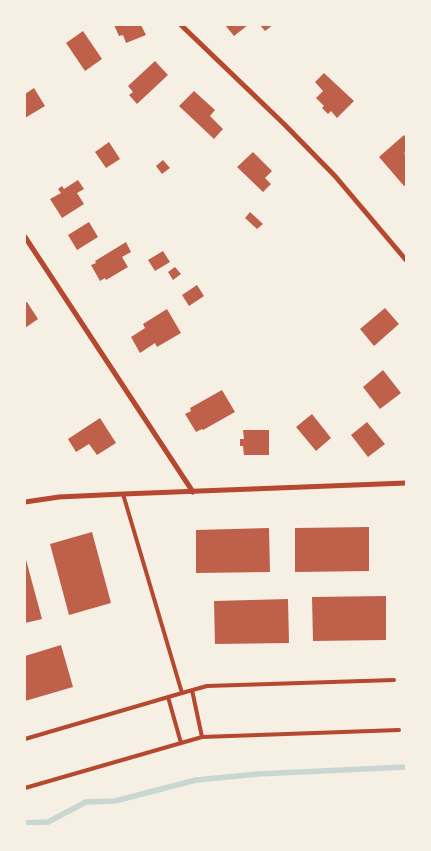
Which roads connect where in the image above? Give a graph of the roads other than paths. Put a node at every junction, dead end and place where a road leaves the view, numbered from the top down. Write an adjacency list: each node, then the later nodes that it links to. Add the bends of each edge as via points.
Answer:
1 (181, 25): 3 (street, via 335,176)
2 (25, 237): 5 (street)
3 (406, 260)
4 (406, 483): 5 (street)
5 (193, 492): 6 (street)
6 (123, 494): 7 (street); 10 (lane)
7 (25, 502)
8 (394, 680): 9 (lane, via 207,686)
9 (192, 690): 10 (lane); 13 (lane)
10 (182, 693): 11 (lane)
11 (168, 697): 14 (lane); 15 (lane)
12 (399, 730): 13 (lane)
13 (202, 737): 15 (lane)
14 (25, 739)
15 (181, 743): 16 (lane)
16 (25, 788)

